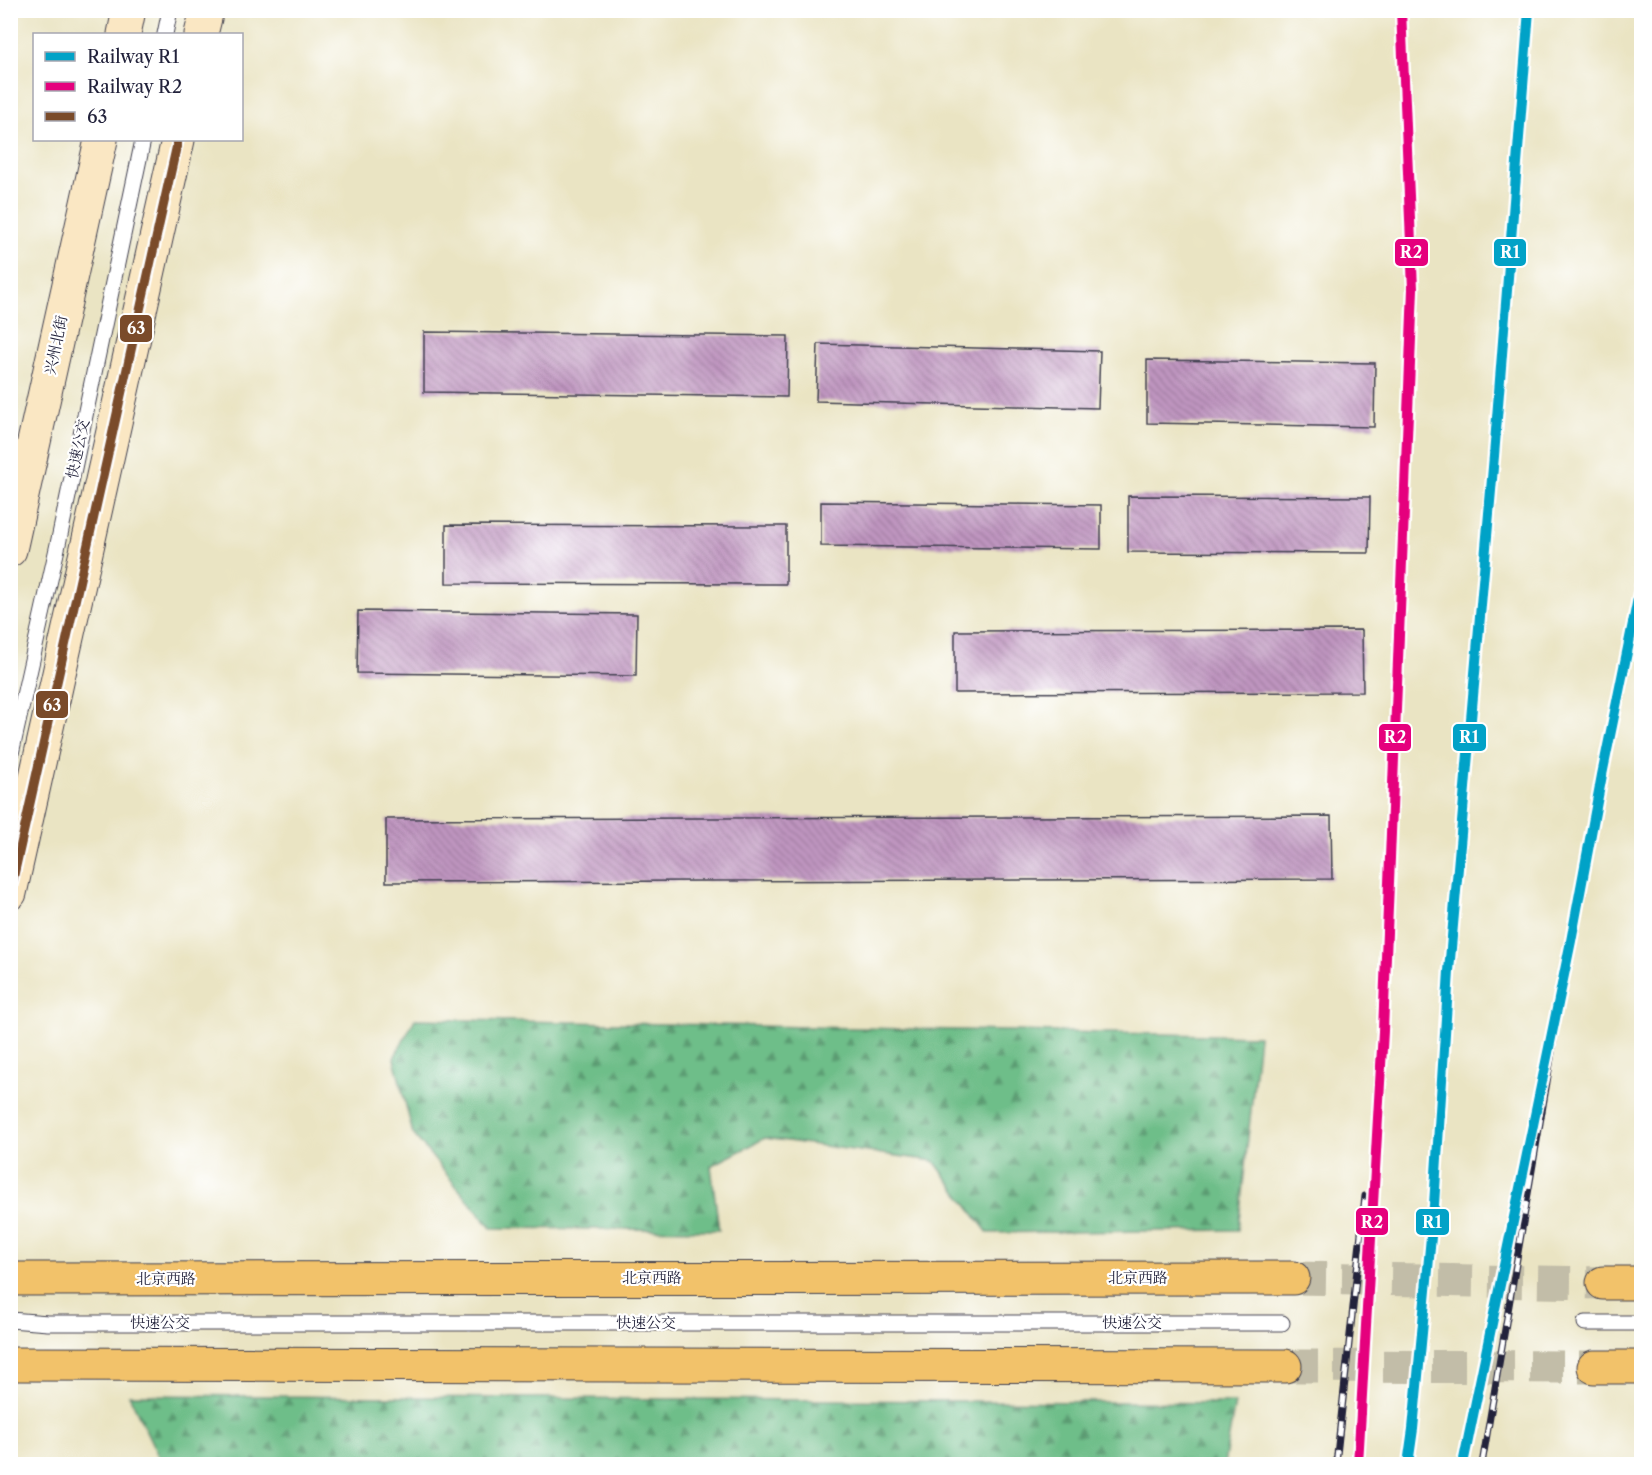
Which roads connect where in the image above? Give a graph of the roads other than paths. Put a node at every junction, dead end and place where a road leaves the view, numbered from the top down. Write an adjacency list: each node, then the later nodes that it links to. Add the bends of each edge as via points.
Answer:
1 (129, 10): 4 (main road)
2 (170, 10): 5 (lane)
3 (207, 10): 6 (main road)
4 (124, 33)
5 (165, 33)
6 (201, 33)
7 (101, 141): 10 (main road, 兴州北街)
8 (143, 141): 11 (lane, 快速公交)
9 (178, 141): 12 (main road)
10 (10, 549)
11 (10, 758)
12 (10, 893)
13 (1293, 1278): 14 (main road, 北京西路)
14 (10, 1279)
15 (1603, 1283): 16 (main road)
16 (1641, 1283)
17 (10, 1320): 18 (lane, 快速公交)
18 (1282, 1323)
19 (1585, 1323): 20 (lane)
20 (1641, 1323)
21 (10, 1364): 22 (main road)
22 (1284, 1366)
23 (1594, 1367): 24 (main road)
24 (1641, 1367)

